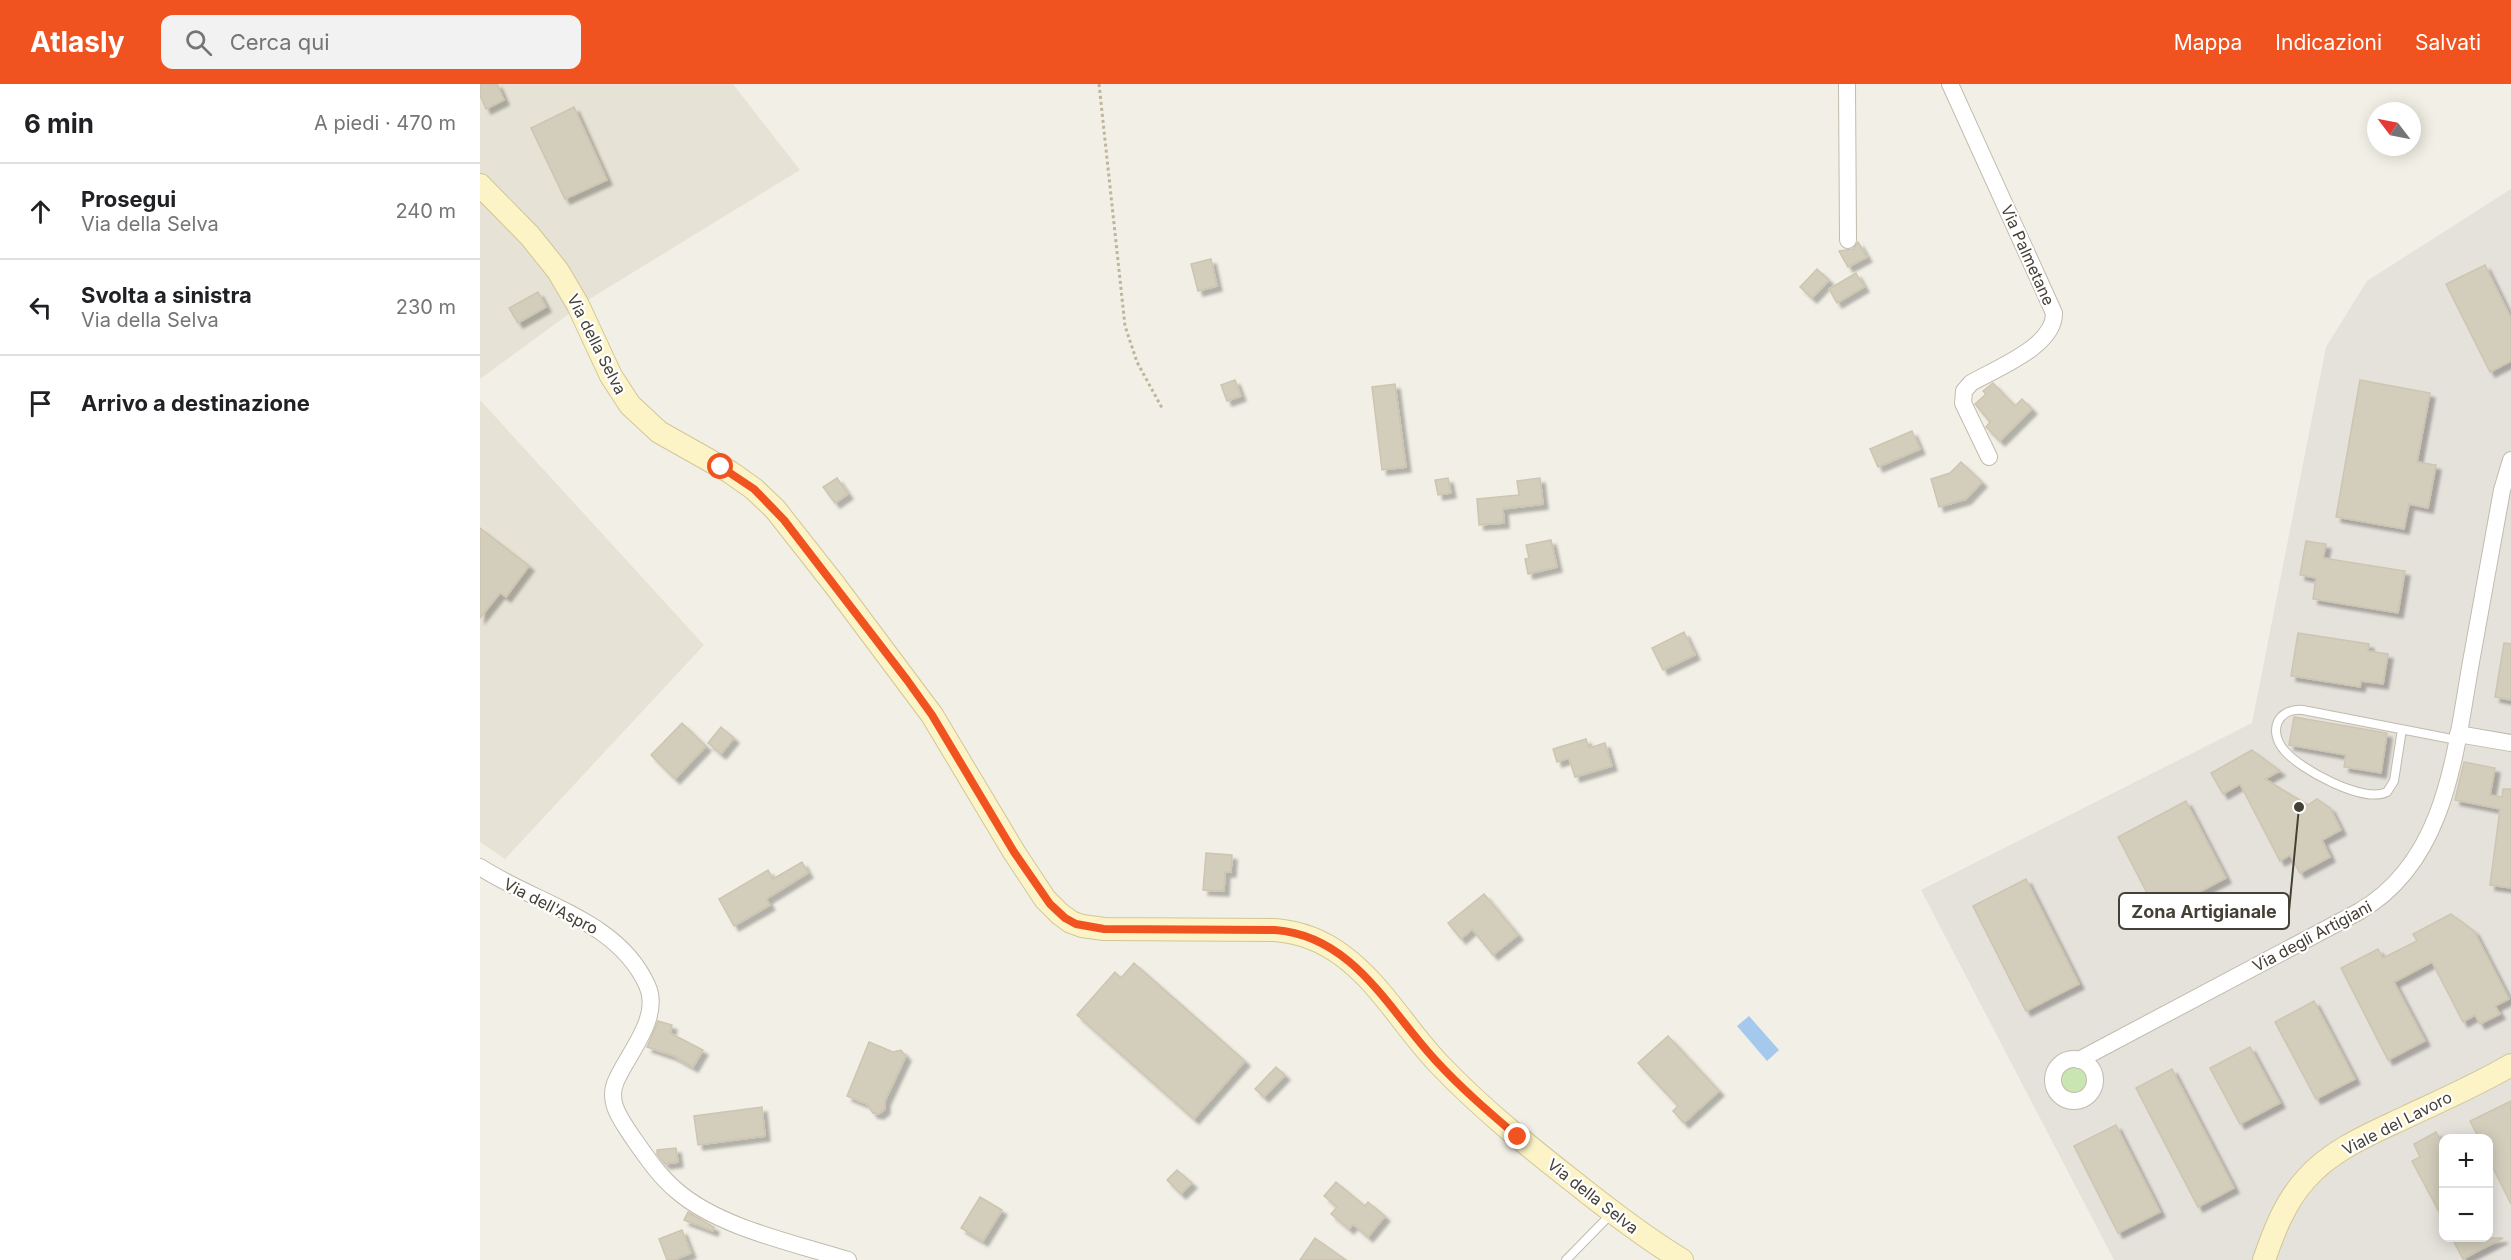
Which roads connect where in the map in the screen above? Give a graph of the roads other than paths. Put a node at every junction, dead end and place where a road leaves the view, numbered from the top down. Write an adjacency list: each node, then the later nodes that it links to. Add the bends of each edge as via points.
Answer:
1 (1847, 84): 4 (street)
2 (1950, 84): 5 (street, Via Palmetane, via 2054,313 2052,328 2044,339 1964,391 1963,403)
3 (480, 185): 13 (street, Via della Selva, via 538,244 558,271 611,376 636,412 667,437 742,480 793,531 925,706 1014,852 1060,914 1076,924 1096,928 1275,930 1326,945 1346,958 1376,989 1456,1081 1531,1148)
4 (1848, 240)
5 (1989, 456)
6 (2511, 460): 8 (street, Via degli Artigiani, via 2502,490)
7 (2402, 729): 7 (lane, via 2298,710 2281,716 2277,733 2283,749 2292,758 2336,785 2374,796 2387,792 2394,781); 8 (lane)
8 (2457, 737): 9 (street); 11 (street, Via degli Artigiani, via 2443,800 2433,825 2410,868 2384,896)
9 (2511, 743)
10 (480, 867): 14 (street, Via dell'Aspro, via 594,927 623,950 641,974 651,997 650,1011 615,1083 613,1099 618,1115 663,1178 682,1196 717,1215)
11 (2079, 1060)
12 (2511, 1065): 17 (street, Viale del Lavoro, via 2363,1138 2318,1167 2287,1204)
13 (1613, 1213): 15 (lane); 16 (street, Via della Selva)
14 (849, 1260)
15 (1566, 1260)
16 (1682, 1260)
17 (2264, 1260)

